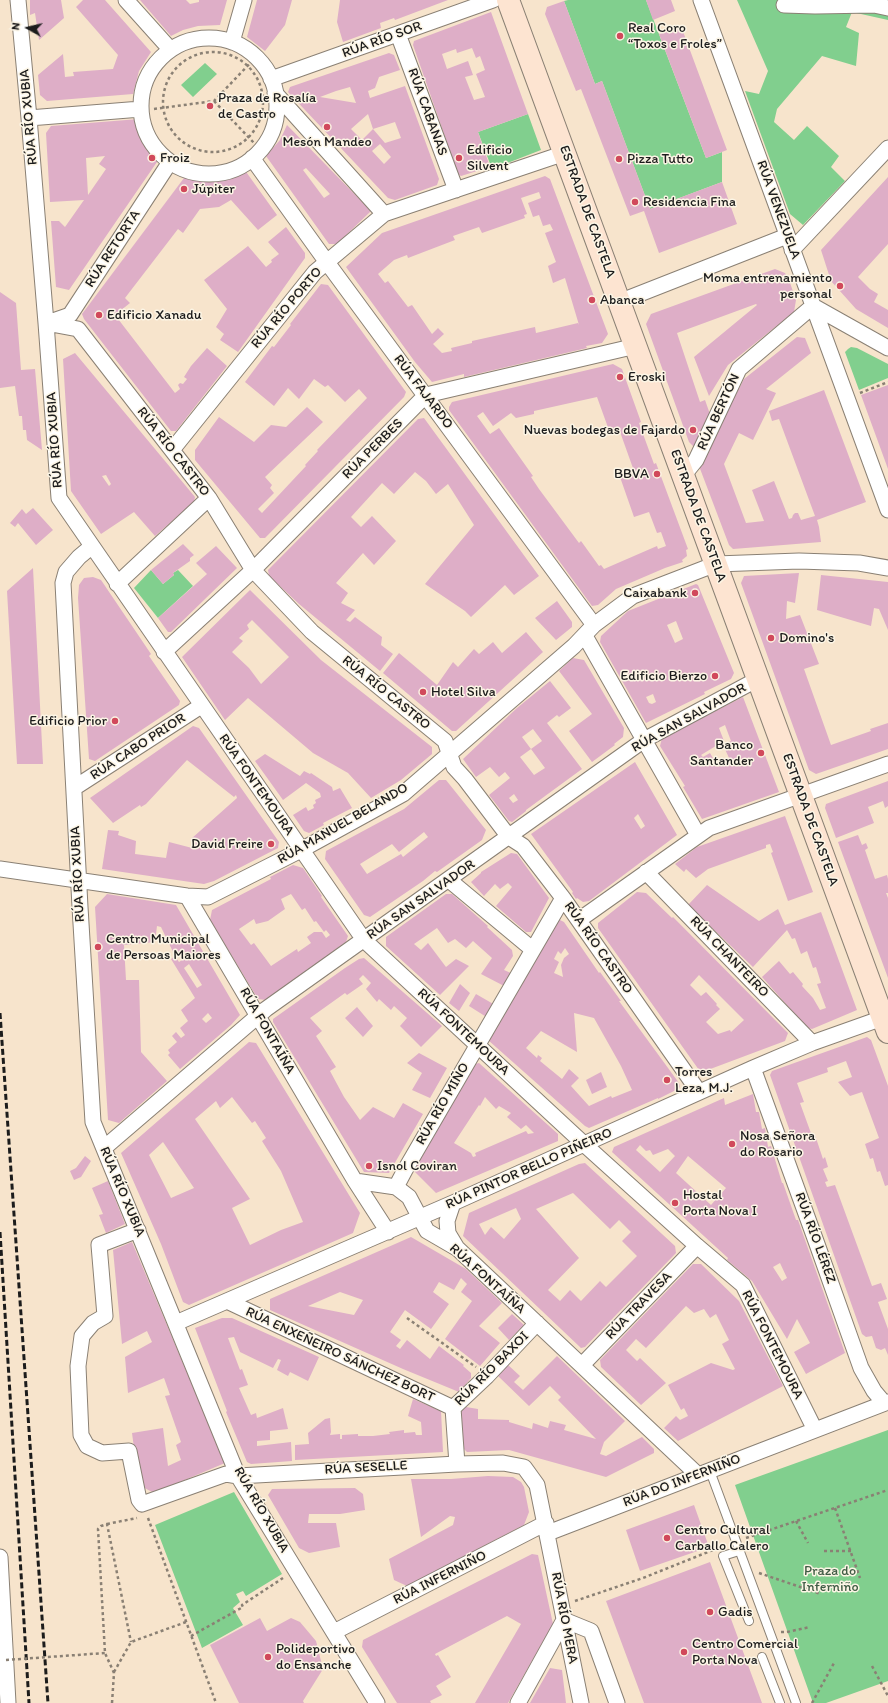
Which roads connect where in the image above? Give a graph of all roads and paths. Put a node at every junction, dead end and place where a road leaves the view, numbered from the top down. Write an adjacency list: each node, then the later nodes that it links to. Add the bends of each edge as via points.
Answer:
1 (18, 0): 17 (street, RÚA RÍO XUBIA)
2 (126, 0): 11 (street)
3 (244, 0): 10 (street)
4 (493, 0): 9 (street, RÚA RÍO SOR)
5 (508, 0): 21 (main road, ESTRADA DE CASTELA)
6 (702, 0): 25 (street, RÚA VENEZUELA)
7 (784, 5): 8 (street, via 874,5)
8 (888, 8)
9 (398, 34): 13 (street, RÚA RÍO SOR); 23 (street, RÚA CABANAS)
10 (232, 42): 11 (street, via 200,38); 12 (street, via 245,48)
11 (170, 49): 16 (street, via 154,65 144,86)
12 (252, 62): 13 (street, via 265,68); 14 (path); 15 (path, via 217,52 199,53 184,61 171,73 164,89); 18 (path, via 263,94 263,110 258,126)
13 (273, 86): 20 (street, via 275,122 260,150); 24 (street)
14 (214, 101): 15 (path); 18 (path)
15 (162, 108): 18 (path, via 167,123 176,137 188,147 203,152 219,152 235,148)
16 (141, 109): 17 (street); 22 (street, via 145,129 155,148)
17 (29, 118): 29 (street, RÚA RÍO XUBIA)
18 (249, 138): 20 (path)
19 (888, 148): 25 (street)
20 (254, 151): 22 (street, via 237,167 220,173 186,170); 26 (street, RÚA FAJARDO)
21 (565, 153): 23 (street, RÚA RÍO PORTO); 27 (main road, ESTRADA DE CASTELA)
22 (170, 162): 29 (street, RÚA RETORTA, via 70,315)
23 (456, 190): 24 (street, RÚA RÍO PORTO)
24 (384, 214): 26 (street, RÚA RÍO PORTO)
25 (790, 243): 27 (street); 28 (street, RÚA VENEZUELA)
26 (326, 262): 33 (street, RÚA FAJARDO); 35 (street, RÚA RÍO PORTO, via 315,272)
27 (620, 302): 30 (main road, ESTRADA DE CASTELA)
28 (813, 306): 31 (street); 34 (street, RÚA VENEZUELA); 36 (street, RÚA BERTÓN, via 739,369 696,460)
29 (46, 323): 35 (street, RÚA RÍO CASTRO, via 78,329); 39 (street, RÚA RÍO XUBIA, via 59,498)
30 (636, 346): 33 (street); 36 (main road, ESTRADA DE CASTELA)
31 (888, 348)
32 (888, 382): 34 (path)
33 (426, 395): 42 (street, RÚA PERBES); 44 (street, RÚA FAJARDO)
34 (847, 398): 38 (street, RÚA VENEZUELA)
35 (172, 450): 37 (street, RÚA RÍO CASTRO)
36 (684, 476): 40 (main road, ESTRADA DE CASTELA)
37 (209, 498): 42 (street, RÚA RÍO CASTRO); 43 (street)
38 (888, 510)
39 (91, 547): 43 (street, RÚA FONTEMOURA); 51 (street, RÚA RÍO XUBIA, via 66,572 63,583)
40 (716, 564): 41 (street, RÚA MANUEL BELANDO, via 799,561 859,563); 44 (street, RÚA MANUEL BELANDO, via 633,596); 46 (main road, ESTRADA DE CASTELA)
41 (888, 568)
42 (254, 570): 45 (street, RÚA PERBES); 49 (street, RÚA RÍO CASTRO, via 312,632 444,740)
43 (117, 584): 45 (street, RÚA FONTEMOURA)
44 (590, 630): 48 (street, RÚA FAJARDO); 49 (street, RÚA MANUEL BELANDO)
45 (164, 652): 47 (street, RÚA FONTEMOURA)
46 (758, 679): 48 (street, RÚA SAN SALVADOR); 52 (main road, ESTRADA DE CASTELA)
47 (201, 706): 51 (street, RÚA CABO PRIOR); 55 (street, RÚA FONTEMOURA)
48 (644, 740): 53 (street, RÚA FAJARDO); 54 (street, RÚA SAN SALVADOR)
49 (449, 753): 54 (street, RÚA RÍO CASTRO, via 454,767); 55 (street, RÚA MANUEL BELANDO, via 403,794)
50 (888, 764): 52 (street)
51 (74, 788): 58 (street, RÚA RÍO XUBIA)
52 (801, 795): 53 (street, via 709,828); 66 (main road, ESTRADA DE CASTELA)
53 (698, 835): 57 (street)
54 (509, 837): 59 (street, RÚA SAN SALVADOR); 61 (street, RÚA RÍO CASTRO, via 523,846)
55 (301, 850): 60 (street, RÚA MANUEL BELANDO, via 208,897); 63 (street, RÚA FONTEMOURA)
56 (0, 869): 58 (street, RÚA MANUEL BELANDO)
57 (646, 872): 62 (street); 67 (street, RÚA CHANTEIRO)
58 (78, 880): 60 (street, RÚA MANUEL BELANDO); 72 (street, RÚA RÍO XUBIA, via 93,1122)
59 (449, 880): 63 (street, RÚA SAN SALVADOR); 64 (street)
60 (187, 896): 65 (street, RÚA FONTAÍÑA)
61 (563, 898): 62 (street, RÚA RÍO CASTRO); 64 (street, RÚA RÍO MIÑO)
62 (579, 920): 70 (street, RÚA RÍO CASTRO)
63 (364, 940): 65 (street, RÚA SAN SALVADOR); 68 (street, RÚA FONTEMOURA)
64 (532, 949): 68 (street, RÚA RÍO MIÑO)
65 (258, 1016): 72 (street, RÚA SAN SALVADOR); 73 (street, RÚA FONTAÍÑA)
66 (886, 1022): 67 (street, RÚA PINTOR BELLO PIÑEIRO)
67 (812, 1043): 69 (street, RÚA PINTOR BELLO PIÑEIRO)
68 (477, 1045): 71 (street, RÚA FONTEMOURA); 74 (street, RÚA RÍO MIÑO)
69 (753, 1068): 70 (street, RÚA PINTOR BELLO PIÑEIRO); 87 (street, RÚA RÍO LÉREZ, via 861,1368 874,1391)
70 (699, 1092): 71 (street, RÚA PINTOR BELLO PIÑEIRO)
71 (585, 1145): 75 (street, RÚA PINTOR BELLO PIÑEIRO); 79 (street, RÚA FONTEMOURA)
72 (104, 1148): 77 (street, RÚA RÍO XUBIA)
73 (355, 1181): 74 (street); 78 (street, RÚA FONTAÍÑA)
74 (396, 1187): 76 (street, RÚA FONTAÍÑA, via 409,1197)
75 (453, 1203): 76 (street, RÚA PINTOR BELLO PIÑEIRO); 80 (street, via 447,1221 448,1233)
76 (419, 1218): 78 (street, RÚA PINTOR BELLO PIÑEIRO); 80 (street, RÚA FONTAÍÑA, via 427,1231)
77 (138, 1230): 83 (street, RÚA RÍO XUBIA); 95 (street, via 99,1245 105,1316 93,1323 82,1336 78,1366 81,1435 87,1446 102,1454 129,1451)
78 (388, 1232): 81 (street, RÚA PINTOR BELLO PIÑEIRO)
79 (697, 1246): 85 (street, RÚA TRAVESA); 89 (street, RÚA FONTEMOURA, via 743,1285)
80 (458, 1249): 84 (street, RÚA FONTAÍÑA)
81 (227, 1301): 83 (street, RÚA PINTOR BELLO PIÑEIRO); 88 (street, RÚA ENXEÑEIRO SÁNCHEZ BORT)
82 (407, 1318): 86 (path)
83 (176, 1323): 92 (street, RÚA RÍO XUBIA)
84 (537, 1323): 85 (street, RÚA FONTAÍÑA); 86 (street, RÚA RÍO BAXOI)
85 (582, 1365): 91 (street, RÚA FONTAÍÑA)
86 (488, 1376): 88 (street, RÚA RÍO BAXOI)
87 (886, 1403): 89 (street)
88 (452, 1408): 90 (street, RÚA RÍO BAXOI)
89 (815, 1430): 91 (street, RÚA DO INFERNIÑO)
90 (457, 1464): 92 (street, RÚA SESELLE); 99 (street, RÚA SESELLE, via 504,1463 524,1467 537,1485)
91 (704, 1473): 99 (street, RÚA DO INFERNIÑO); 100 (lane)
92 (238, 1476): 95 (street, RÚA SESELLE, via 226,1474); 107 (street, RÚA RÍO XUBIA)
93 (888, 1490): 94 (path)
94 (835, 1508): 96 (path); 104 (path)
95 (141, 1511): 97 (path)
96 (796, 1521): 100 (path); 101 (path)
97 (107, 1524): 117 (path); 118 (path, via 98,1529)
98 (151, 1525): 112 (path)
99 (547, 1528): 110 (street, RÚA RÍO MERA); 115 (street, RÚA INFERNIÑO)
100 (736, 1541): 102 (lane); 110 (path, via 643,1578 576,1600)
101 (808, 1543)
102 (739, 1551): 106 (lane); 111 (lane, via 723,1556)
103 (824, 1551): 104 (path)
104 (851, 1551): 108 (path)
105 (0, 1557): 120 (street)
106 (746, 1568): 109 (path); 114 (lane)
107 (296, 1569): 115 (street, RÚA RÍO XUBIA); 116 (path, via 242,1604 243,1607)
108 (860, 1578)
109 (821, 1594)
110 (563, 1614): 129 (street); 130 (street, RÚA RÍO MERA); 131 (street, via 591,1631)
111 (749, 1621)
112 (186, 1622): 116 (path); 117 (path)
113 (810, 1627): 114 (path, via 788,1632)
114 (769, 1631): 133 (lane)
115 (334, 1632): 128 (street, RÚA RÍO XUBIA)
116 (192, 1636): 127 (path)
117 (132, 1642): 123 (path)
118 (105, 1653): 120 (path, bridge); 123 (path)
119 (762, 1657): 132 (lane)
120 (3, 1661): 125 (street)
121 (834, 1663): 134 (path)
122 (872, 1666): 124 (path)
123 (114, 1673): 126 (path)
124 (888, 1696)
125 (8, 1703)
126 (112, 1703)
127 (216, 1703)
128 (377, 1703)
129 (518, 1703)
130 (582, 1703)
131 (617, 1703)
132 (780, 1703)
133 (796, 1703)
134 (812, 1703)

